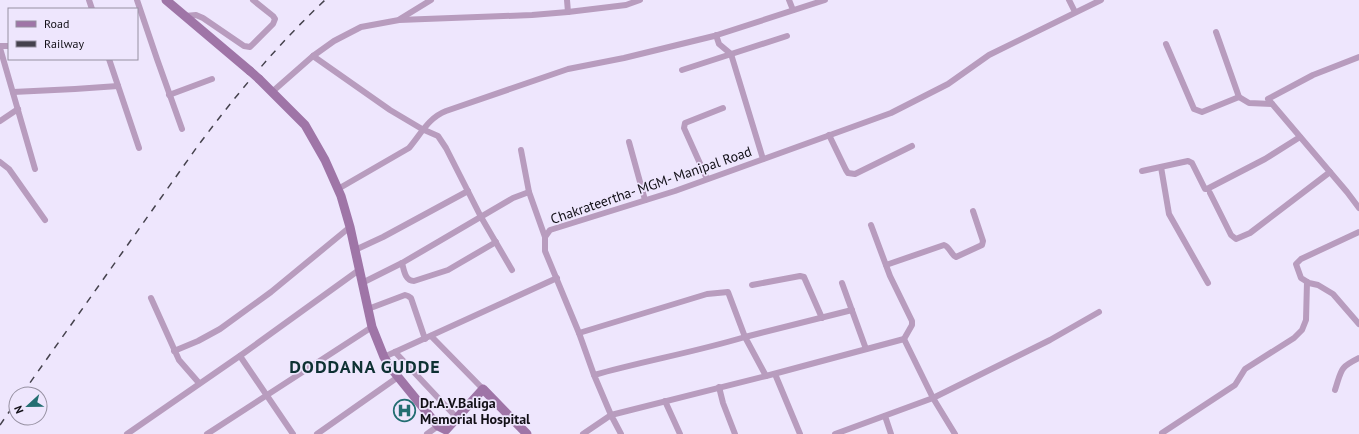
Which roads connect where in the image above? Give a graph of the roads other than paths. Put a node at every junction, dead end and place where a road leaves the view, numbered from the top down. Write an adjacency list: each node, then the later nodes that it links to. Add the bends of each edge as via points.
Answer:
1 (137, 0): 33 (street)
2 (166, 0): 15 (street)
3 (253, 0): 15 (street, via 274,19 273,24 250,47 244,46 203,18 196,15)
4 (431, 0): 16 (street)
5 (567, 0): 13 (street)
6 (640, 0): 11 (street)
7 (789, 0): 12 (street)
8 (825, 0): 12 (street)
9 (1070, 0): 14 (street)
10 (1101, 0): 14 (street, Chakrateertha- MGM- Manipal Road)
11 (626, 2): 13 (street)
12 (793, 10): 18 (street)
13 (568, 12): 16 (street)
14 (1075, 12): 41 (street, Chakrateertha- MGM- Manipal Road, via 989,55 948,84 891,113)
15 (185, 16): 32 (street, bridge)
16 (399, 20): 23 (street, via 361,27 334,41)
17 (1216, 32): 34 (street)
18 (716, 35): 22 (street, via 719,44); 40 (street, via 568,69 439,114)
19 (787, 36): 22 (street)
20 (1166, 44): 34 (street, via 1196,111 1202,112)
21 (0, 47): 26 (street)
22 (731, 54): 27 (street); 47 (street)
23 (314, 56): 32 (street); 40 (street, via 390,110)
24 (1359, 57): 35 (street, via 1313,75 1268,99)
25 (108, 60): 30 (street)
26 (6, 69): 28 (street); 31 (street)
27 (682, 70)
28 (0, 74)
29 (212, 79): 33 (street)
30 (118, 86): 31 (street); 45 (street)
31 (13, 92): 37 (street)
32 (272, 92): 54 (street, via 305,125)
33 (170, 95): 39 (street)
34 (1239, 97): 35 (street, via 1249,103)
35 (1272, 104): 42 (street)
36 (723, 108): 53 (street, via 685,123 684,128)
37 (18, 109): 38 (street); 50 (street)
38 (0, 121)
39 (182, 129)
40 (422, 129): 54 (street, via 409,148); 55 (street, via 438,136)
41 (829, 135): 44 (street, via 846,170 852,174); 47 (street, Chakrateertha- MGM- Manipal Road)
42 (1300, 137): 49 (street, via 1265,159 1205,189 1191,161); 52 (street)
43 (629, 142): 58 (street)
44 (912, 146)
45 (139, 148)
46 (521, 150): 56 (street)
47 (764, 159): 53 (street, Chakrateertha- MGM- Manipal Road)
48 (0, 162): 62 (street, via 9,169)
49 (1160, 167): 51 (street); 77 (street, via 1169,214)
50 (35, 169)
51 (1142, 171)
52 (1330, 172): 57 (street, via 1250,232 1236,239 1231,235); 59 (street)
53 (706, 179): 58 (street, Chakrateertha- MGM- Manipal Road)
54 (338, 190): 64 (street)
55 (468, 191): 61 (street); 68 (street)
56 (529, 192): 61 (street, via 513,198); 66 (street)
57 (1210, 193)
58 (645, 200): 66 (street, Chakrateertha- MGM- Manipal Road, via 550,230)
59 (1359, 208)
60 (973, 211): 70 (street, via 982,245 956,257 944,245)
61 (481, 217): 67 (street); 69 (street)
62 (45, 220)
63 (871, 225): 70 (street)
64 (350, 226): 68 (street); 91 (street, via 271,292 226,324 209,336)
65 (1359, 232): 74 (street, via 1298,261 1296,267 1300,276)
66 (545, 237): 73 (street, Chakrateertha- MGM- Manipal Road, via 545,251)
67 (496, 242): 69 (street, via 448,270 414,281 407,279); 72 (street)
68 (355, 250): 71 (street)
69 (402, 263): 75 (street)
70 (886, 265): 89 (street, via 912,321)
71 (360, 270): 75 (street); 93 (street)
72 (512, 270)
73 (557, 278): 86 (street, Chakrateertha- MGM- Manipal Road); 88 (street)
74 (1307, 282): 84 (street, via 1318,284 1332,294); 111 (street, via 1306,320 1302,330 1294,338 1245,369 1235,385)
75 (362, 283): 80 (street)
76 (842, 283): 81 (street)
77 (1208, 283)
78 (752, 285): 83 (street, via 804,277)
79 (151, 298): 91 (street)
80 (368, 309): 85 (street); 88 (street, via 408,296)
81 (852, 310): 83 (street); 90 (street)
82 (1099, 312): 105 (street, via 1044,344)
83 (822, 318): 87 (street)
84 (1359, 324)
85 (372, 327): 94 (street); 104 (street)
86 (579, 333): 87 (street, via 707,294 728,292); 97 (street, Chakrateertha- MGM- Manipal Road)
87 (745, 336): 97 (street, via 705,349); 98 (street)
88 (428, 337): 92 (street); 102 (street)
89 (904, 339): 90 (street); 105 (street)
90 (866, 349): 96 (street)
91 (174, 351): 100 (street)
92 (395, 352): 94 (street); 109 (street)
93 (240, 356): 100 (street); 104 (street)
94 (384, 357): 99 (street)
95 (1359, 358): 103 (street, via 1341,369)
96 (775, 374): 98 (street); 122 (street)
97 (594, 375): 107 (street)
98 (766, 376): 101 (street)
99 (398, 377): 110 (street); 115 (street)
100 (200, 383): 112 (street)
101 (719, 387): 106 (street); 121 (street)
102 (483, 389): 109 (street); 117 (street)
103 (1335, 390)
104 (266, 395): 113 (street); 114 (street)
105 (933, 398): 108 (street); 125 (street)
106 (665, 400): 107 (street); 120 (street)
107 (610, 415): 118 (street); 119 (street)
108 (885, 416): 123 (street); 124 (street)
109 (457, 418): 110 (street)
110 (444, 430): 116 (street)
111 (1162, 432)
112 (127, 434)
113 (207, 434)
114 (293, 434)
115 (318, 434)
116 (427, 434)
117 (527, 434)
118 (584, 434)
119 (621, 434)
120 (680, 434)
121 (735, 434)
122 (800, 434)
123 (835, 434)
124 (891, 434)
125 (955, 434)

